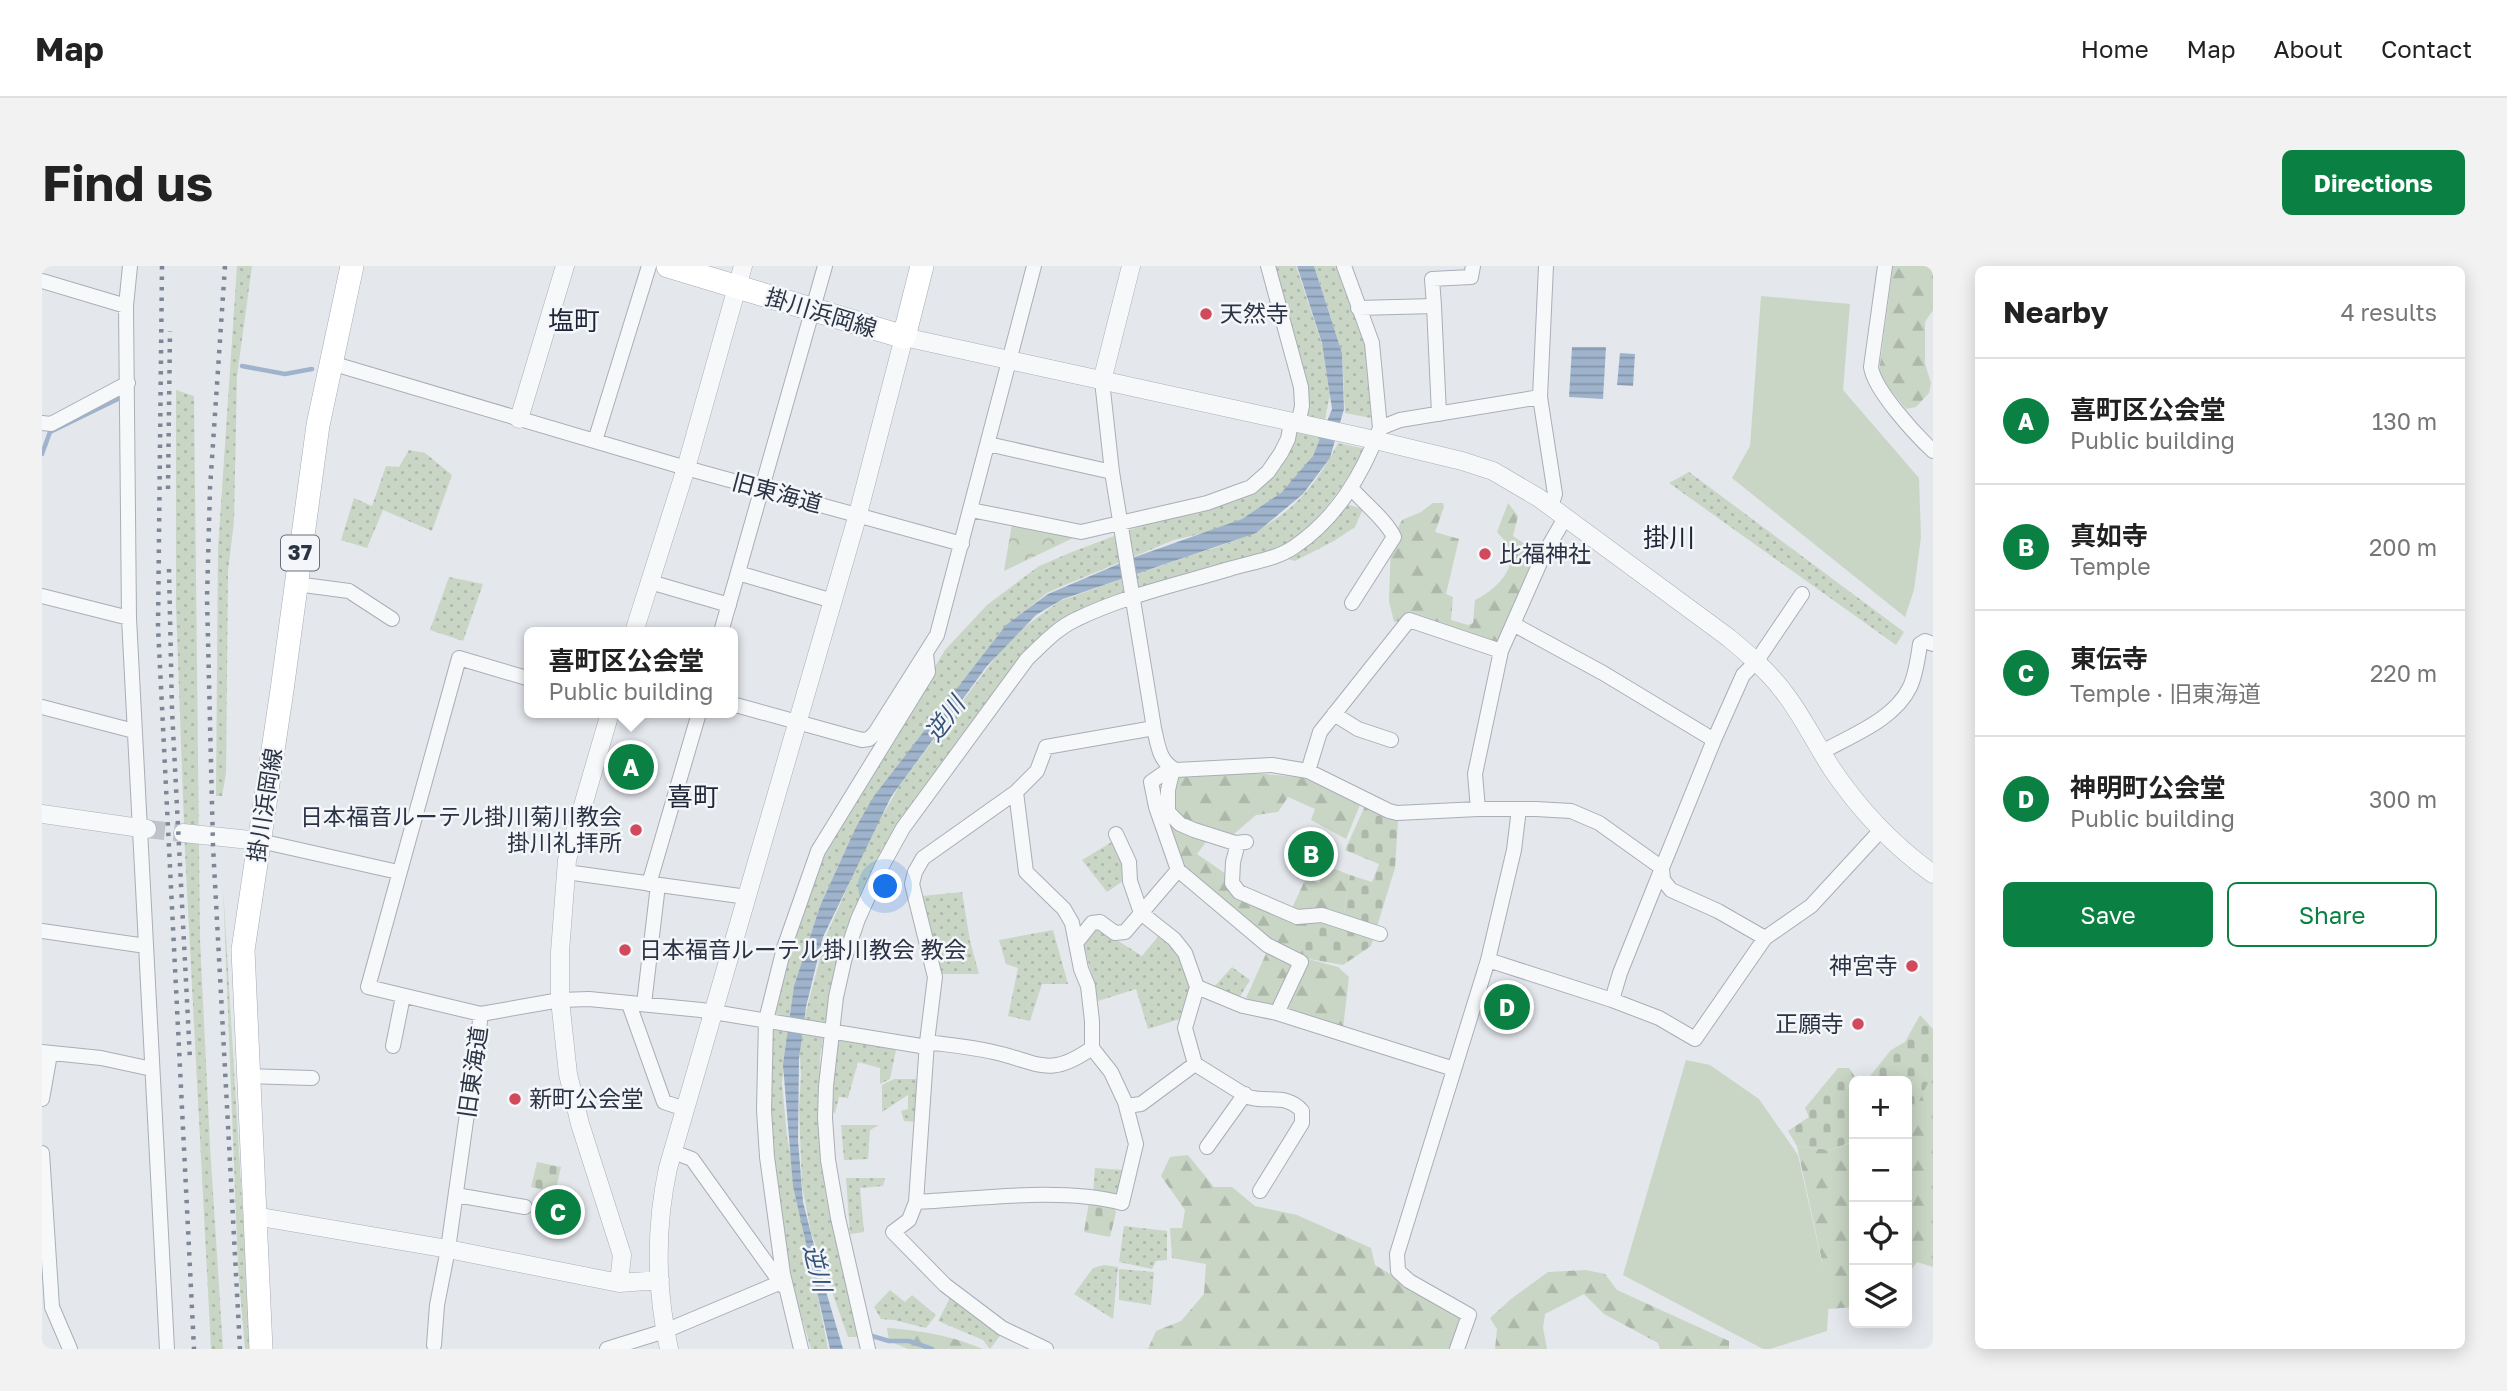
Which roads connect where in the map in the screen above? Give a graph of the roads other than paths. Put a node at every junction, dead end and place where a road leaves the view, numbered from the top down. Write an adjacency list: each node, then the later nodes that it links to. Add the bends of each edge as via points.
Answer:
1 (130, 266): 17 (street)
2 (352, 266): 23 (main road, 掛川浜岡線 / 37)
3 (565, 266): 28 (street)
4 (649, 266): 32 (street)
5 (668, 266): 15 (main road, 掛川浜岡線)
6 (825, 266): 20 (street)
7 (922, 266): 21 (main road, 掛川浜岡線)
8 (1034, 266): 22 (street)
9 (1131, 266): 24 (street)
10 (1268, 266): 30 (street, via 1301,387)
11 (1343, 266): 19 (street)
12 (1473, 266): 18 (street, via 1471,277 1432,279)
13 (1546, 266): 26 (street)
14 (1885, 266): 34 (street, via 1872,375)
15 (740, 277): 20 (main road, 掛川浜岡線); 35 (street)
16 (42, 281): 17 (street)
17 (126, 306): 25 (street)
18 (1434, 306): 19 (street); 27 (street)
19 (1358, 307): 31 (street, via 1374,353)
20 (813, 311): 21 (main road, 掛川浜岡線); 37 (street)
21 (904, 337): 22 (street); 41 (street)
22 (1009, 361): 24 (street); 33 (street)
23 (331, 363): 28 (street, 旧東海道); 46 (main road, 掛川浜岡線 / 37)
24 (1102, 381): 30 (street); 36 (street)
25 (128, 383): 29 (street, via 51,424); 53 (street)
26 (1540, 397): 27 (street); 40 (street)
27 (1439, 414): 31 (street, via 1400,420)
28 (519, 419): 32 (street, 旧東海道)
29 (42, 423)
30 (1300, 424): 31 (street); 42 (street, via 1268,472 1251,487 1207,503)
31 (1374, 435): 38 (street); 40 (street, via 1493,471)
32 (595, 441): 35 (street, 旧東海道)
33 (988, 444): 36 (street); 39 (street)
34 (1933, 451)
35 (685, 468): 37 (street, 旧東海道); 45 (street)
36 (1112, 472): 42 (street)
37 (763, 488): 41 (street, 旧東海道); 44 (street)
38 (1352, 489): 49 (street, via 1321,525 1293,548); 51 (street, via 1394,537)
39 (971, 510): 42 (street, via 1074,532); 43 (street)
40 (1558, 513): 55 (street); 61 (street)
41 (858, 514): 43 (street, 旧東海道); 50 (street)
42 (1121, 522): 49 (street)
43 (962, 544): 60 (street, via 937,635)
44 (738, 573): 50 (street); 52 (street)
45 (650, 582): 52 (street); 56 (street)
46 (296, 584): 54 (street, via 349,591); 84 (main road, 掛川浜岡線 / 37)
47 (1802, 594): 61 (street)
48 (42, 596): 53 (street)
49 (1133, 598): 69 (street); 108 (street, via 1076,619 1027,659 903,828 849,944)
50 (833, 601): 68 (street)
51 (1352, 603)
52 (729, 605): 57 (street)
53 (129, 618): 70 (street)
54 (392, 619)
55 (1513, 624): 59 (street); 72 (street)
56 (636, 627)
57 (722, 627)
58 (1933, 644): 73 (street, via 1920,644 1910,687 1894,709)
59 (1501, 651): 65 (street, via 1409,620); 77 (street, via 1475,774)
60 (926, 654): 68 (street, via 869,739); 107 (street, via 928,672 818,851 784,948)
61 (1756, 662): 72 (street, via 1743,675); 73 (street, via 1782,689)
62 (524, 677): 87 (street, 旧東海道, via 459,658)
63 (738, 705): 68 (street)
64 (42, 707): 70 (street)
65 (1334, 713): 71 (street, via 1357,729); 75 (street, via 1320,732)
66 (608, 718): 88 (street)
67 (698, 718): 90 (street)
68 (797, 722): 91 (street)
69 (1154, 728): 74 (street, via 1161,756); 76 (street, via 1046,747 1037,771)
70 (134, 731): 80 (street)
71 (1391, 740)
72 (1714, 740): 85 (street)
73 (1822, 752): 81 (street)
74 (1172, 768): 75 (street, via 1272,765); 86 (street, via 1151,782); 94 (street, via 1168,812 1180,824 1242,842 1233,862 1232,883 1239,892 1297,917 1322,915)
75 (1308, 771): 77 (street, via 1388,811 1407,814)
76 (1016, 792): 96 (street, via 1026,872 1064,909); 109 (street, via 923,858 915,872 912,884 935,977)
77 (1478, 808): 78 (street)
78 (1518, 809): 85 (street, via 1555,809 1585,816); 98 (street, via 1514,850)
79 (42, 814): 80 (street)
80 (143, 829): 97 (street)
81 (1881, 830): 89 (street); 95 (street, via 1811,906)
82 (183, 833): 84 (street)
83 (1116, 834): 92 (street, via 1129,862)
84 (260, 841): 87 (street); 116 (main road, 掛川浜岡線 / 37, via 243,950)
85 (1662, 868): 95 (street, via 1663,880 1671,890); 102 (street)
86 (1178, 870): 92 (street); 105 (street, via 1267,945 1301,962)
87 (398, 872): 100 (street, 旧東海道, via 368,987)
88 (566, 872): 90 (street); 101 (street)
89 (1933, 874)
90 (654, 884): 91 (street); 103 (street)
91 (747, 897): 104 (street)
92 (1141, 913): 96 (street, via 1125,932 1115,933 1100,922 1092,923); 99 (street, via 1185,953)
93 (42, 931): 97 (street)
94 (1380, 934)
95 (1765, 938): 102 (street, via 1695,1039 1659,1018)
96 (1076, 943): 111 (street, via 1088,986)
97 (146, 946): 114 (street)
98 (1489, 960): 102 (street); 115 (street)
99 (1197, 986): 105 (street, via 1243,1006); 113 (street, via 1185,1028)
100 (403, 996): 106 (street, 旧東海道); 110 (street)
101 (560, 1000): 103 (street); 106 (street); 133 (street, via 568,1074 580,1125 622,1255)
102 (1612, 1000)
103 (637, 1004): 104 (street); 121 (street, via 664,1102)
104 (713, 1012): 107 (street); 121 (street)
105 (1277, 1013): 115 (street)
106 (481, 1014): 126 (street, 旧東海道)
107 (770, 1021): 108 (street); 134 (street, via 766,1157)
108 (830, 1030): 109 (street); 142 (street, via 825,1118 828,1160)
109 (927, 1045): 111 (street, via 994,1052 1046,1067 1072,1062); 127 (street)
110 (393, 1046)
111 (1092, 1048): 120 (street, via 1111,1072)
112 (46, 1053): 114 (street); 119 (street)
113 (1195, 1064): 118 (street); 120 (street, via 1140,1104)
114 (152, 1069): 138 (street)
115 (1454, 1069): 144 (street, via 1397,1254 1398,1271 1409,1281 1469,1315)
116 (248, 1076): 117 (street); 129 (main road, 掛川浜岡線 / 37)
117 (312, 1078)
118 (1245, 1094): 122 (street); 125 (street, via 1258,1100 1283,1099 1302,1111 1302,1123)
119 (42, 1099)
120 (1126, 1106): 127 (street, via 1136,1144 1122,1203 1062,1195)
121 (685, 1109): 123 (street)
122 (1207, 1147)
123 (673, 1152): 132 (street, via 661,1203); 134 (street, via 692,1159)
124 (42, 1153): 130 (street)
125 (1260, 1191)
126 (456, 1195): 128 (street); 131 (street, 旧東海道)
127 (916, 1202): 143 (street, via 909,1220 893,1232 945,1285 1002,1328)
128 (525, 1206)
129 (255, 1216): 131 (street); 139 (main road, 掛川浜岡線 / 37)
130 (45, 1229): 137 (street, via 52,1307)
131 (448, 1249): 133 (street); 136 (street, 旧東海道)
132 (660, 1280): 133 (street); 135 (street)
133 (619, 1283)
134 (783, 1286): 135 (street); 141 (street)
135 (667, 1340): 140 (street)
136 (434, 1345)
137 (70, 1349)
138 (167, 1349)
139 (261, 1349)
140 (607, 1349)
141 (801, 1349)
142 (868, 1349)
143 (1046, 1349)
144 (1457, 1349)

